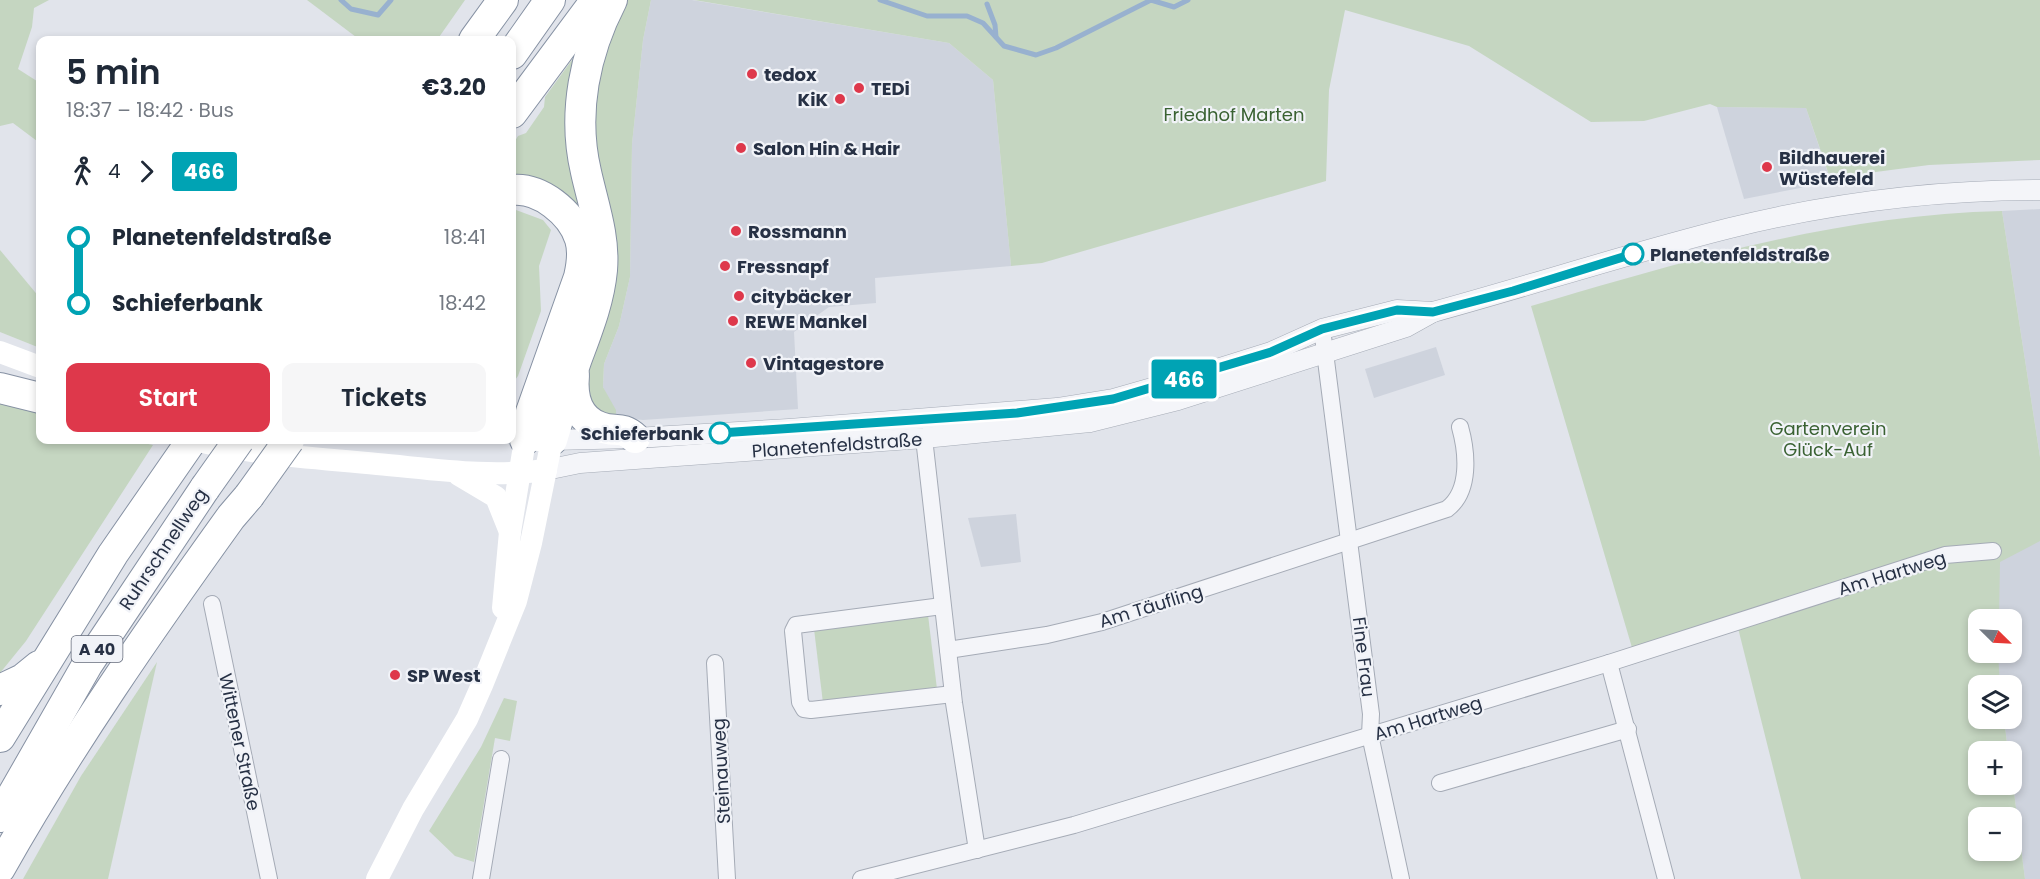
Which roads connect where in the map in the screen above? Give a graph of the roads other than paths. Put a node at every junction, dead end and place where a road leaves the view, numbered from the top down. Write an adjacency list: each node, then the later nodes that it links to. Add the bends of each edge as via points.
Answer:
1 (503, 0): 5 (highway)
2 (549, 0): 6 (highway)
3 (596, 0): 7 (highway)
4 (612, 0): 14 (highway, via 592,44 581,94 581,145 601,234 602,269 596,307)
5 (477, 36)
6 (516, 48)
7 (516, 108)
8 (516, 189): 23 (highway, via 537,194 565,214 580,240 582,259 531,412)
9 (2040, 190): 10 (street, Planetenfeldstraße, via 1926,196 1786,216 1678,242)
10 (1433, 312): 11 (street, Planetenfeldstraße, via 1397,310); 13 (street, Planetenfeldstraße, via 1407,327)
11 (1322, 329): 13 (street); 21 (street, Planetenfeldstraße, via 1271,352 1204,373 1113,399 1057,408)
12 (0, 352): 15 (main road)
13 (1327, 352): 22 (street, Planetenfeldstraße, via 1123,415 1057,427); 32 (street, Fine Frau)
14 (575, 364): 21 (highway, via 574,401 584,416 599,427 626,430); 23 (highway)
15 (36, 366)
16 (0, 372): 17 (main road)
17 (36, 386)
18 (0, 388): 19 (highway)
19 (36, 397)
20 (1460, 427): 32 (street, via 1467,454 1459,497 1454,504)
21 (635, 438): 23 (street, Planetenfeldstraße)
22 (924, 438): 29 (street, Planetenfeldstraße, via 580,463); 35 (street)
23 (529, 440): 29 (main road); 30 (main road)
24 (191, 444): 38 (highway, Ruhrschnellweg / A 40)
25 (220, 444): 28 (main road, Planetenfeldstraße, via 303,457)
26 (236, 444): 48 (highway, Ruhrschnellweg / A 40, bridge, via 87,665)
27 (286, 444): 50 (highway, bridge, via 118,676)
28 (450, 470): 30 (main road, Planetenfeldstraße); 31 (main road, via 496,497)
29 (546, 470): 30 (main road, Planetenfeldstraße); 36 (main road, via 516,601)
30 (520, 474): 31 (main road)
31 (510, 532): 36 (main road)
32 (1349, 540): 37 (street, Am Täufling, via 1102,622); 44 (street, Fine Frau, via 1371,714)
33 (1993, 551): 40 (street, Am Hartweg, via 1945,555)
34 (212, 604): 52 (street, Wittener Straße)
35 (942, 606): 37 (street); 42 (street, via 796,625 793,631 800,702 811,711)
36 (500, 636): 53 (main road, via 467,719)
37 (948, 650): 42 (street)
38 (51, 652): 41 (highway, via 28,675); 45 (highway, Ruhrschnellweg / A 40)
39 (715, 663): 55 (street, Steinauweg)
40 (1609, 663): 43 (street); 44 (street, Am Hartweg)
41 (0, 690)
42 (953, 694): 49 (street)
43 (1628, 729): 47 (street); 58 (street)
44 (1370, 735): 49 (street, Am Hartweg, via 1074,825); 57 (street, Fine Frau)
45 (0, 737)
46 (501, 759): 54 (street)
47 (1440, 783)
48 (0, 817)
49 (976, 850): 51 (street, Am Hartweg)
50 (0, 868)
51 (896, 875): 56 (street, Am Hartweg)
52 (269, 879)
53 (376, 879)
54 (481, 879)
55 (728, 879)
56 (861, 879)
57 (1401, 879)
58 (1666, 879)

